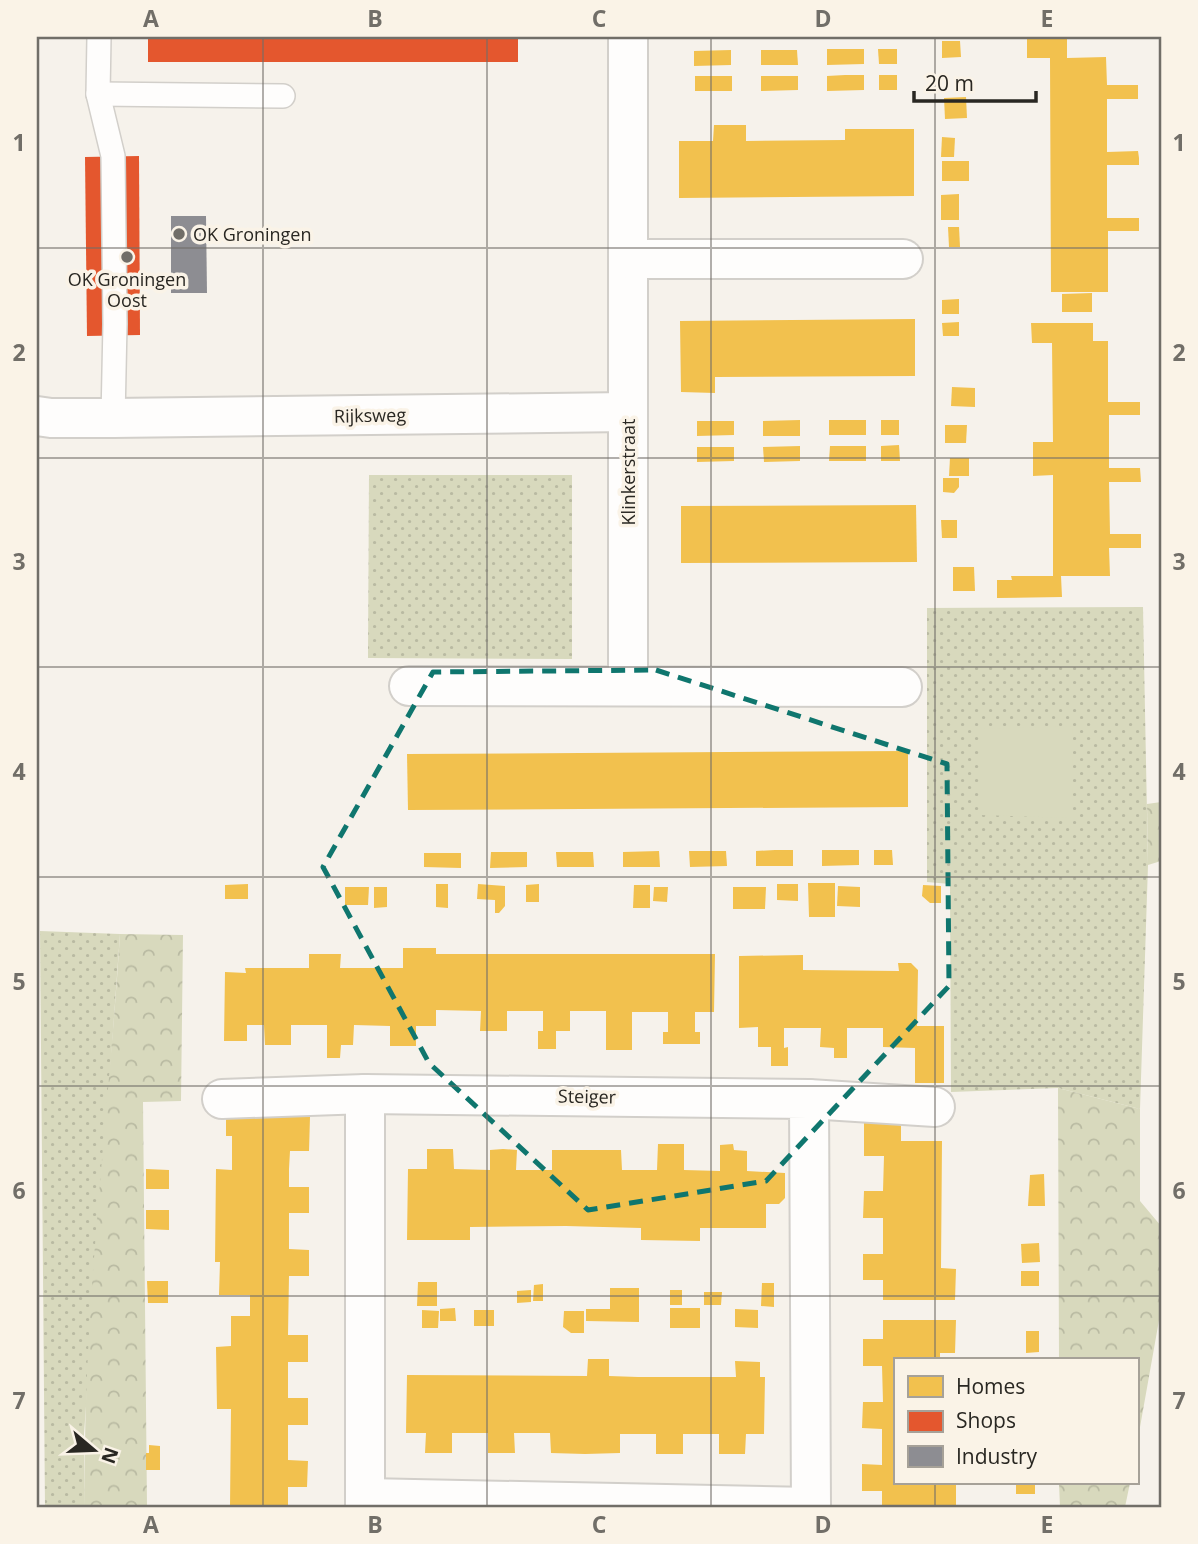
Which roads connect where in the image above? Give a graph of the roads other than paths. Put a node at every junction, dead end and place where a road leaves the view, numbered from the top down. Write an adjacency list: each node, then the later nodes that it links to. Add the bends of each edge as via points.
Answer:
1 (99, 37): 3 (lane)
2 (628, 37): 5 (street, Klinkerstraat)
3 (99, 94): 4 (lane); 9 (lane, via 113,156)
4 (283, 96)
5 (628, 259): 6 (street); 7 (street, Klinkerstraat)
6 (903, 259)
7 (628, 412): 9 (street, Rijksweg); 10 (street, Klinkerstraat)
8 (44, 417): 9 (street, Rijksweg)
9 (113, 418)
10 (628, 685): 11 (street); 12 (street)
11 (409, 686)
12 (902, 687)
13 (365, 1094): 14 (street, Steiger); 15 (street, Steiger); 17 (street)
14 (222, 1099)
15 (809, 1099): 16 (street, Steiger); 18 (street)
16 (935, 1107)
17 (365, 1503): 18 (street)
18 (811, 1507)

